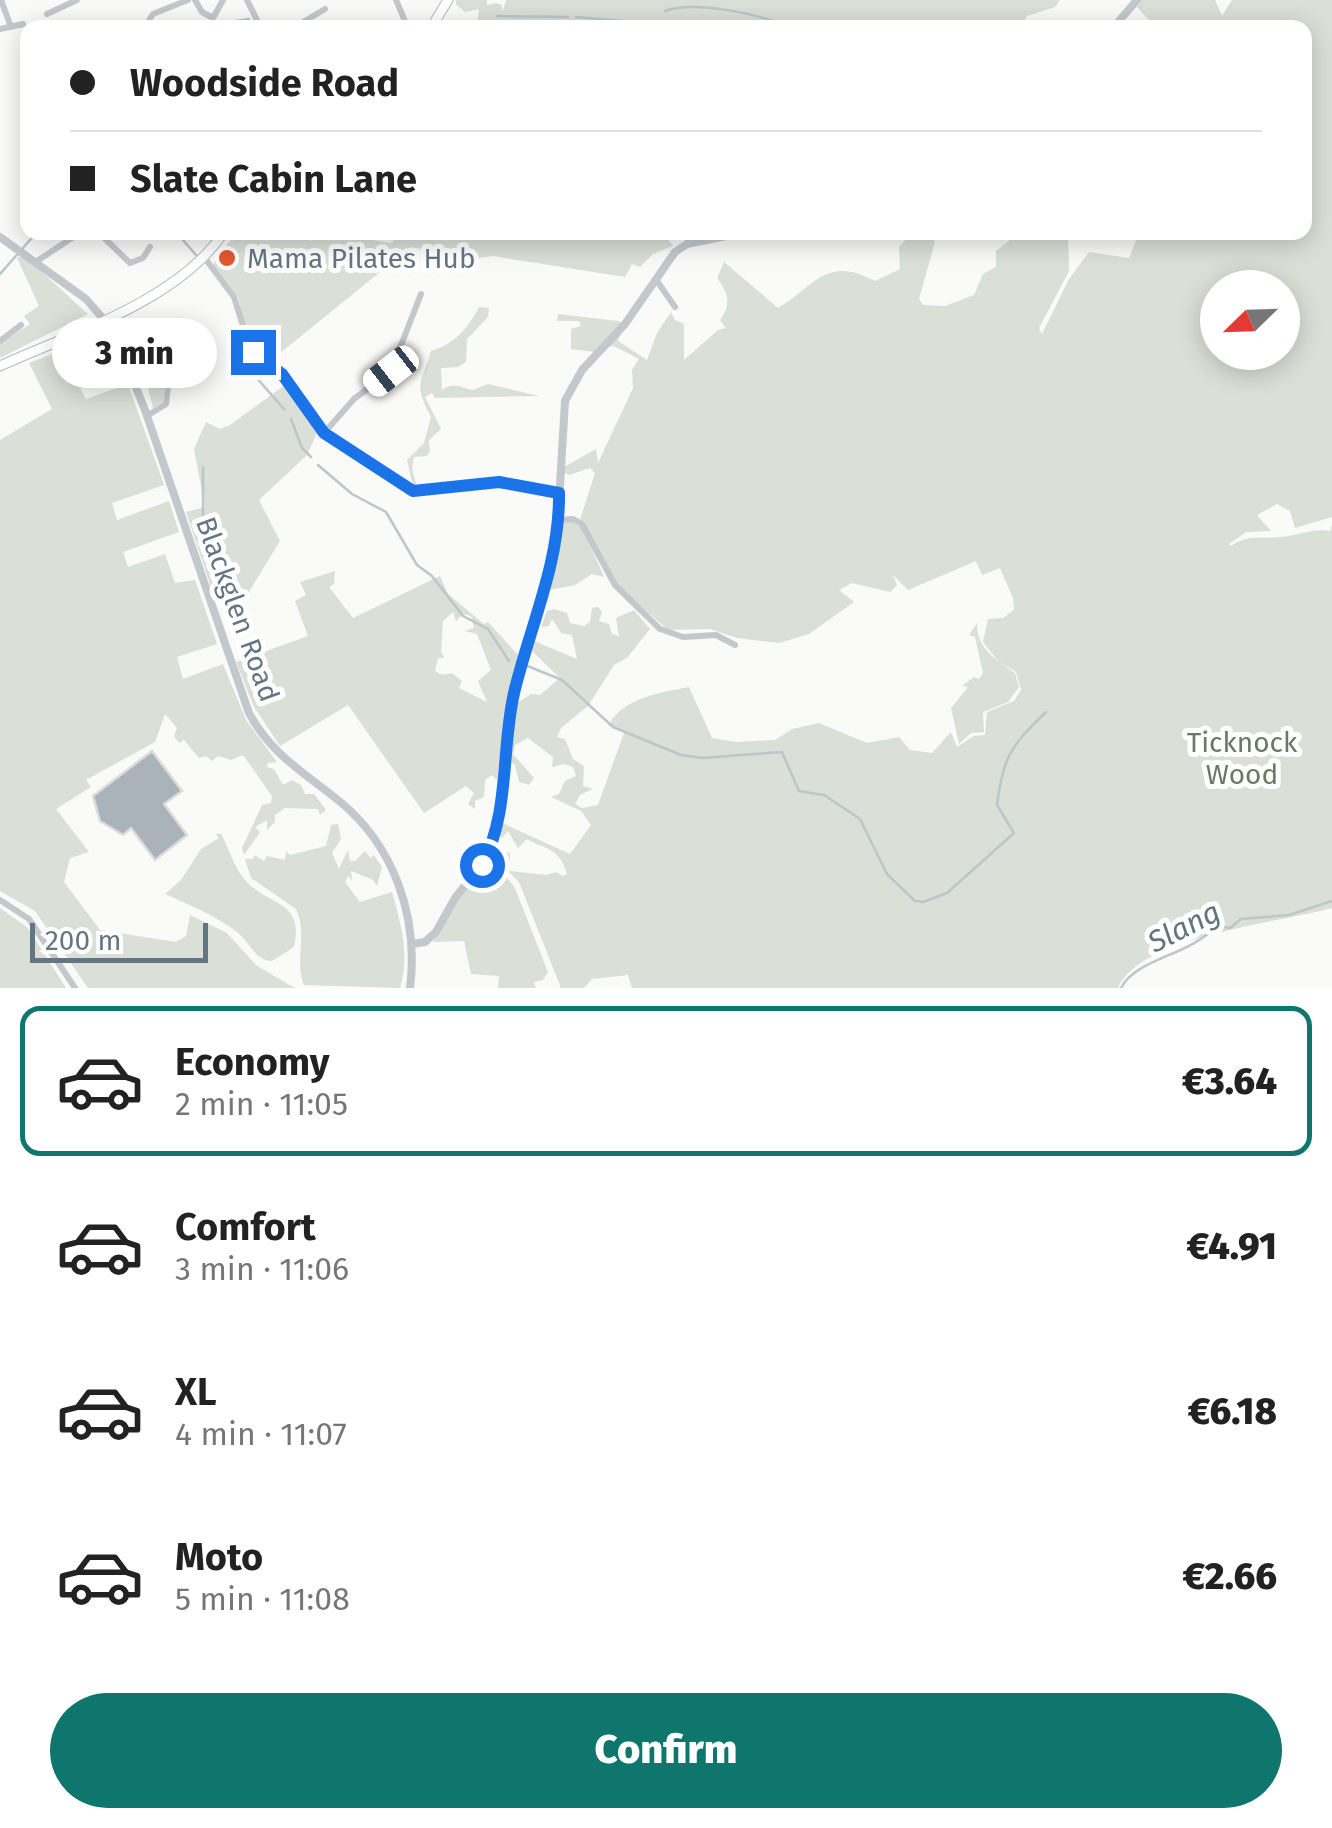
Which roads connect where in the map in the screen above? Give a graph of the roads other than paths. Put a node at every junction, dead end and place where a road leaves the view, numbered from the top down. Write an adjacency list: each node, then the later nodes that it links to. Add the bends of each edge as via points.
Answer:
1 (1, 0): 13 (street)
2 (77, 0): 6 (street)
3 (192, 0): 4 (street, via 212,18); 9 (street)
4 (223, 0)
5 (1138, 0): 11 (street)
6 (62, 3): 8 (street)
7 (325, 8): 10 (street)
8 (47, 14)
9 (148, 20)
10 (306, 20)
11 (1119, 20)
12 (20, 24): 13 (street)
13 (11, 26): 14 (street)
14 (0, 29)
15 (0, 237): 22 (street)
16 (69, 240): 22 (street)
17 (106, 240): 20 (street, via 130,263)
18 (218, 240): 21 (main road)
19 (709, 240): 23 (street, via 683,246)
20 (150, 247)
21 (204, 257): 26 (main road); 32 (street, via 234,297 248,344 282,374)
22 (38, 260): 26 (street)
23 (658, 281): 25 (street); 33 (street, via 565,401)
24 (421, 294): 32 (street, via 391,371)
25 (674, 308)
26 (105, 319): 30 (main road); 31 (street, Blackglen Road)
27 (22, 324): 28 (street)
28 (0, 341)
29 (172, 352): 31 (street, via 166,404)
30 (0, 366)
31 (147, 416): 37 (street, Blackglen Road, via 249,713 278,753 344,805 376,842 402,892)
32 (324, 433): 33 (street, via 413,491 499,482)
33 (559, 493): 34 (street)
34 (559, 520): 35 (street, via 582,524 615,586 660,629 716,635); 37 (street, via 514,692 490,850 436,932)
35 (735, 645)
36 (0, 900): 38 (street, via 29,918)
37 (412, 944): 39 (street, Blackglen Road)
38 (75, 988)
39 (410, 988)

